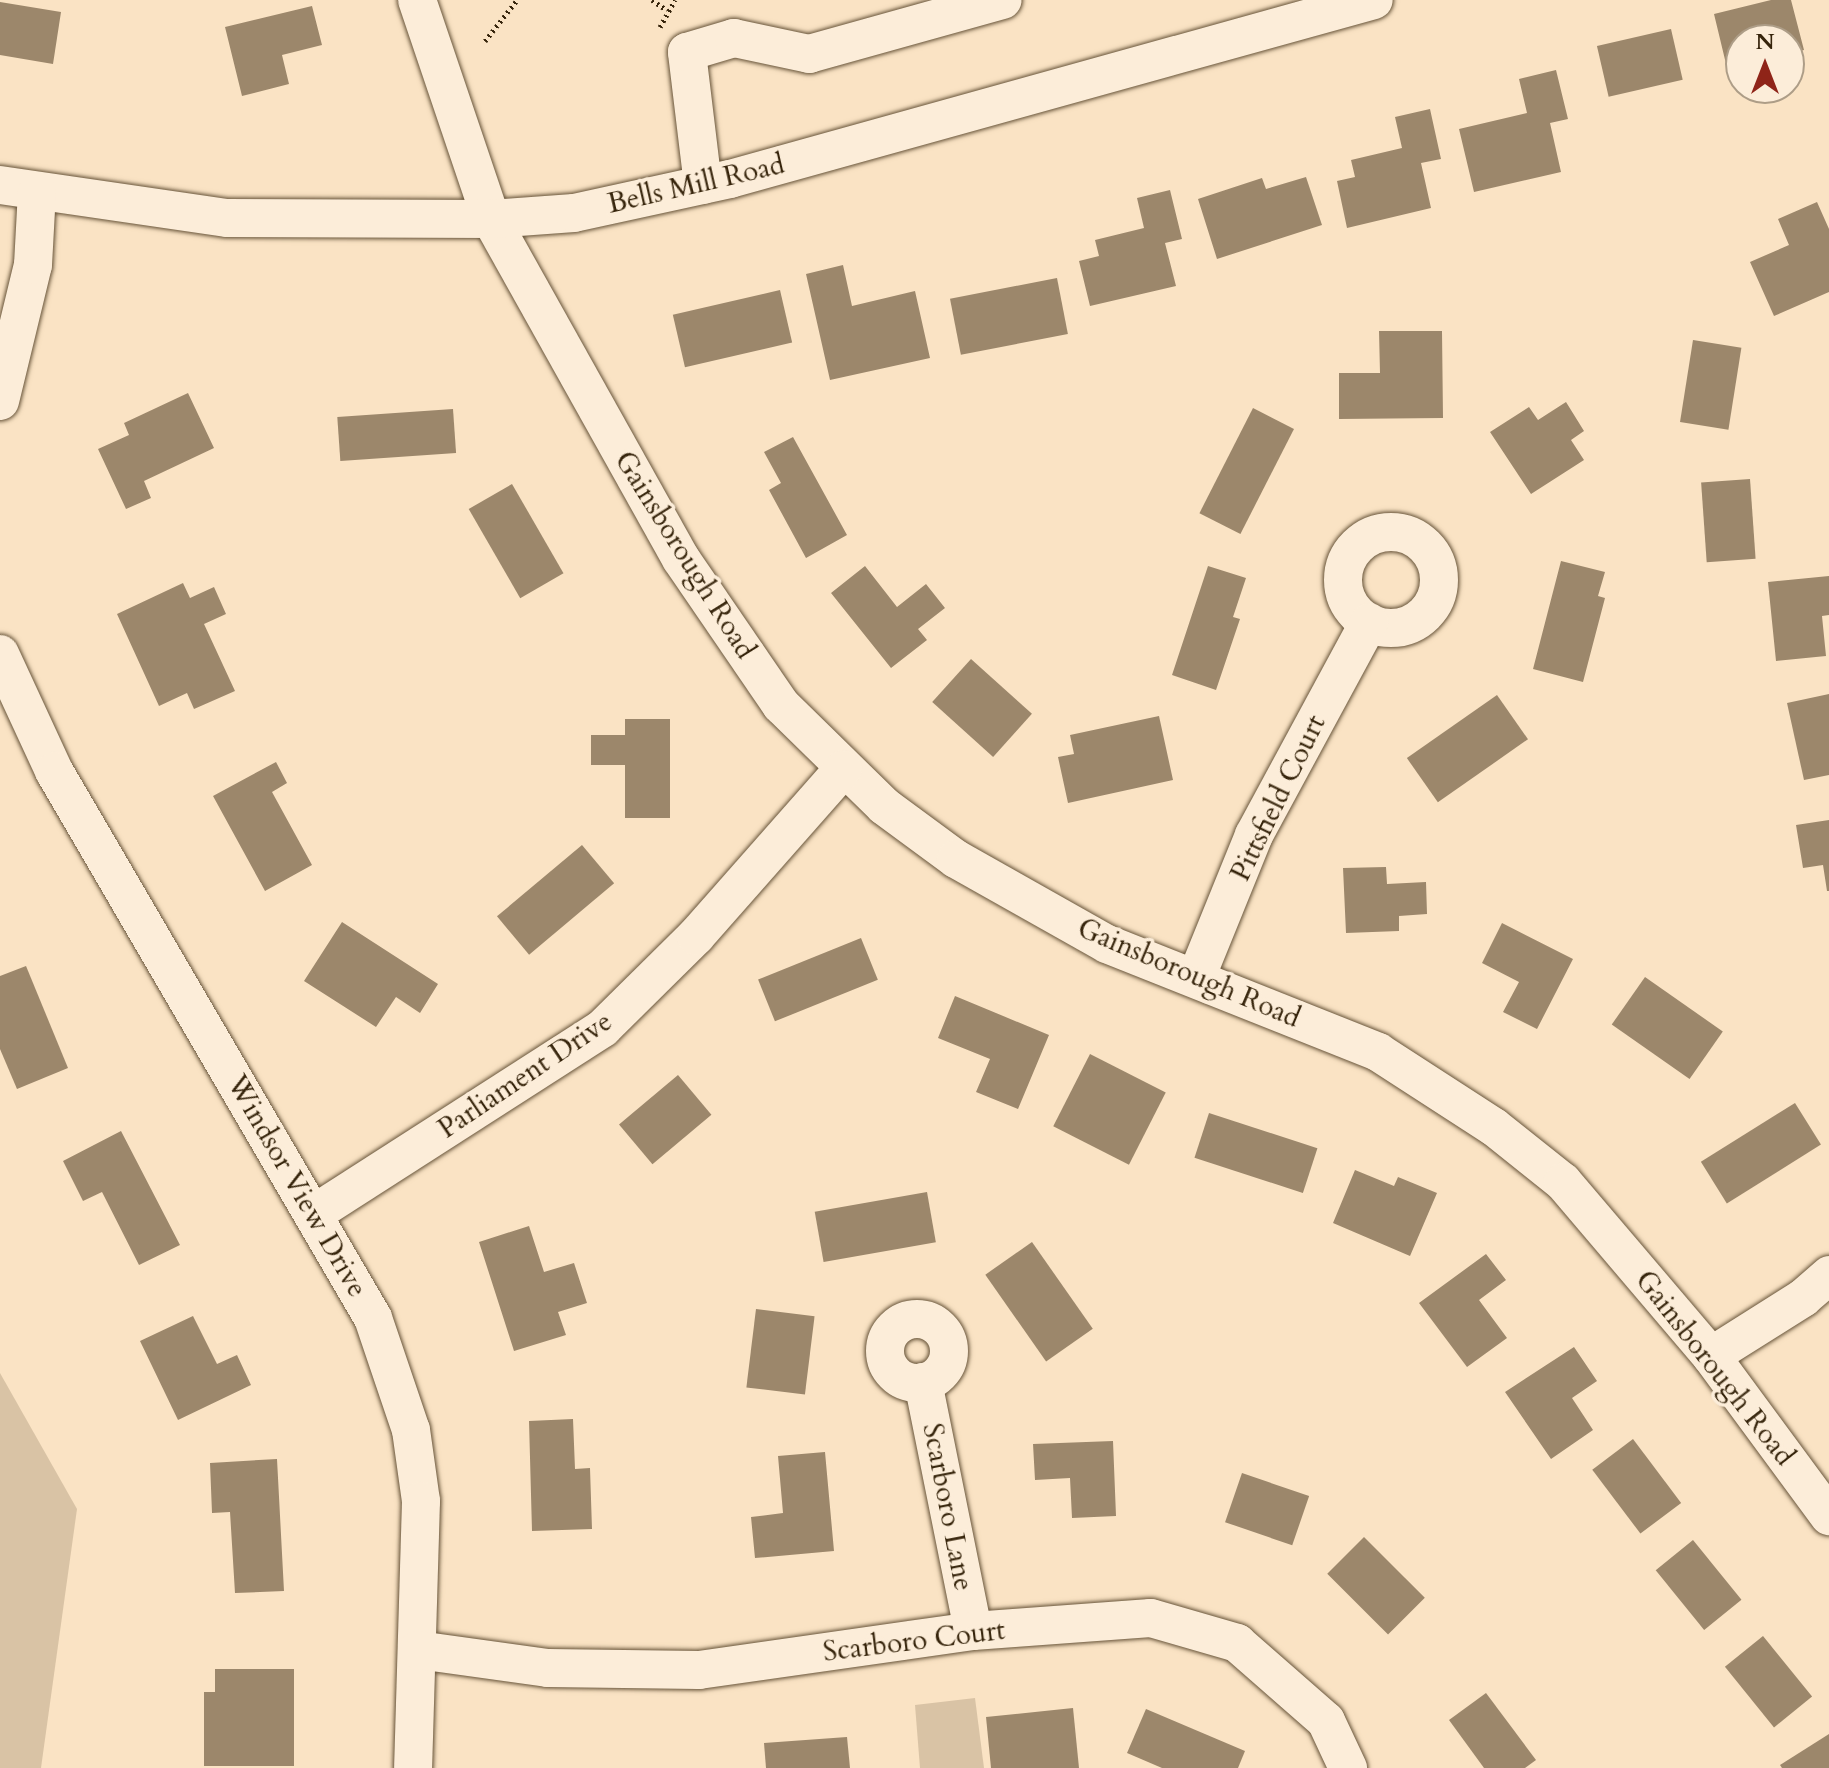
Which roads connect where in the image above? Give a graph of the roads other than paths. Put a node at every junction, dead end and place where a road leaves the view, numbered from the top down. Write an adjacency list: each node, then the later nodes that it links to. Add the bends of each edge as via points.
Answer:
1 (417, 0): 7 (street, Gainsborough Road)
2 (1003, 0): 5 (street, via 809,54 734,38 687,52)
3 (1374, 0): 5 (street, Bells Mill Road)
4 (0, 185): 6 (street, Bells Mill Road)
5 (703, 185): 7 (street, Bells Mill Road, via 574,213)
6 (37, 192): 7 (street, Bells Mill Road, via 227,218); 8 (street, via 33,265)
7 (491, 219): 11 (street, Gainsborough Road, via 681,559 781,705)
8 (0, 401)
9 (1369, 622): 12 (street, Pittsfield Court, via 1254,835)
10 (0, 654): 13 (street, Windsor View Drive, via 54,771)
11 (843, 769): 12 (street, Gainsborough Road, via 956,859 1107,944); 13 (street, Parliament Drive, via 696,936 603,1028)
12 (1196, 978): 15 (street, Gainsborough Road, via 1378,1052 1494,1127 1563,1182)
13 (315, 1213): 19 (street, Windsor View Drive, via 373,1318 411,1430 421,1501)
14 (1829, 1275): 15 (street, via 1803,1298)
15 (1711, 1356): 17 (street, Gainsborough Road)
16 (923, 1382): 18 (street, Scarboro Lane)
17 (1829, 1516)
18 (973, 1631): 19 (street, Scarboro Court, via 699,1670 548,1668); 21 (street, Scarboro Court, via 1151,1618 1237,1643 1326,1721)
19 (418, 1650): 20 (street, Windsor View Drive)
20 (413, 1768)
21 (1348, 1768)

